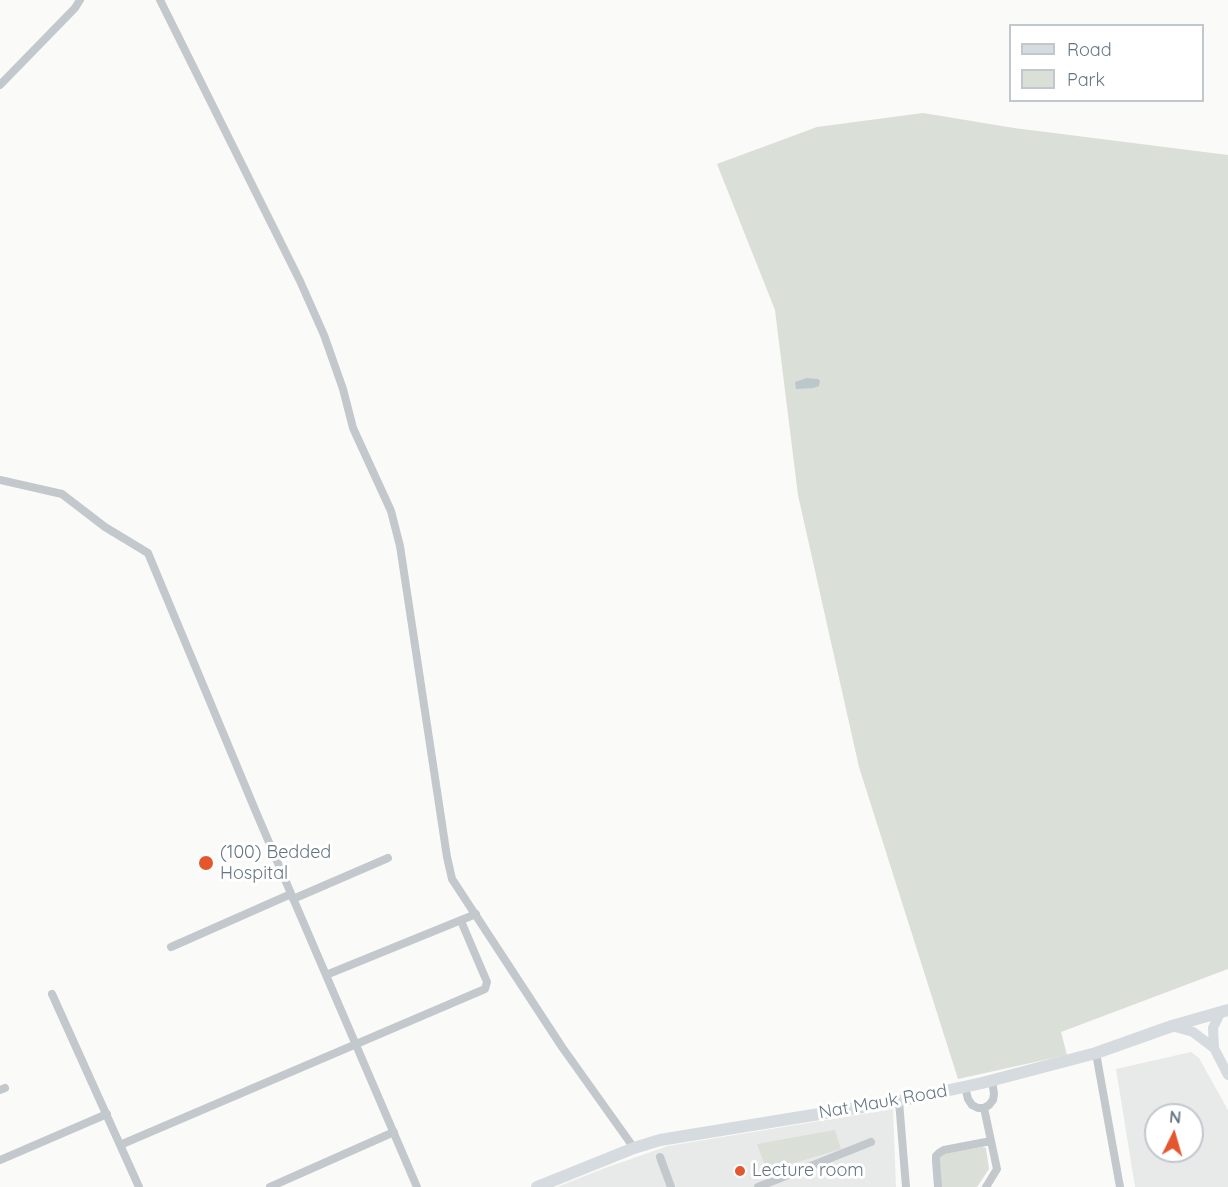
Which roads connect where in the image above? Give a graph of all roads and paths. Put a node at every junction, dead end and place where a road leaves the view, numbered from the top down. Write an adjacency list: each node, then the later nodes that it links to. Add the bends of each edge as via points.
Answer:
1 (80, 0): 3 (street)
2 (160, 0): 7 (street, via 300,281 343,388 352,428 391,511 400,546 447,857 453,879)
3 (0, 85)
4 (0, 480): 6 (street, via 63,494 105,527 148,553)
5 (388, 858): 6 (street)
6 (292, 896): 9 (street); 10 (street)
7 (476, 914): 8 (street); 27 (street, via 562,1047)
8 (460, 921): 10 (street); 14 (street, via 487,982 485,989)
9 (171, 947)
10 (326, 975): 14 (street)
11 (52, 994): 22 (street)
12 (1224, 1012): 13 (highway, Nat Mauk Road); 15 (main road, via 1213,1028)
13 (1172, 1026): 15 (main road, via 1193,1032); 16 (highway, Nat Mauk Road)
14 (356, 1044): 23 (street); 26 (street)
15 (1214, 1048): 17 (main road)
16 (1095, 1053): 18 (highway, Nat Mauk Road); 39 (street)
17 (1228, 1075)
18 (992, 1080): 19 (highway, Nat Mauk Road); 21 (street, via 993,1101)
19 (965, 1087): 20 (highway, Nat Mauk Road); 21 (street, via 972,1105)
20 (899, 1101): 27 (highway, Nat Mauk Road, via 660,1140); 36 (street)
21 (984, 1108): 24 (street)
22 (107, 1114): 26 (street); 29 (street)
23 (394, 1132): 31 (street); 32 (street)
24 (991, 1141): 37 (street, via 939,1152); 38 (street, via 997,1169)
25 (871, 1143): 35 (street)
26 (120, 1145): 30 (street)
27 (634, 1148): 33 (highway, Nat Mauk Road)
28 (660, 1157): 34 (street)
29 (0, 1160)
30 (139, 1187)
31 (270, 1187)
32 (417, 1187)
33 (537, 1187)
34 (671, 1187)
35 (758, 1187)
36 (906, 1187)
37 (938, 1187)
38 (986, 1187)
39 (1120, 1187)

